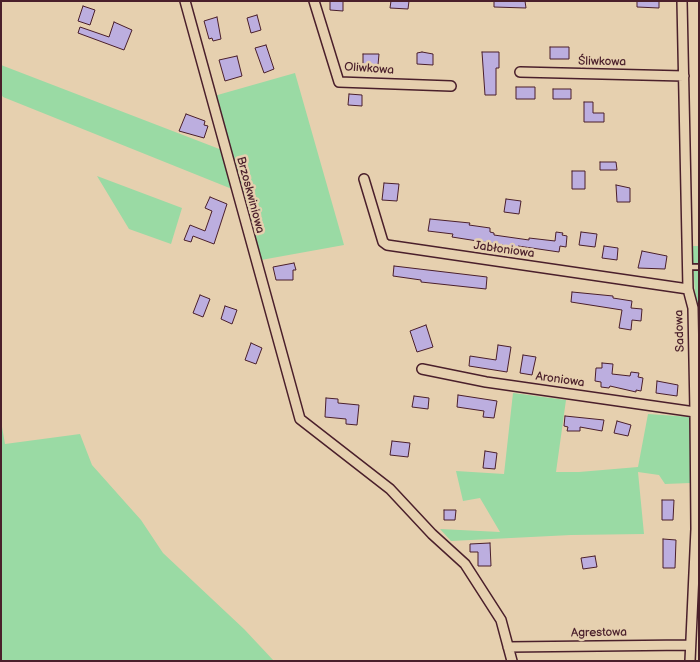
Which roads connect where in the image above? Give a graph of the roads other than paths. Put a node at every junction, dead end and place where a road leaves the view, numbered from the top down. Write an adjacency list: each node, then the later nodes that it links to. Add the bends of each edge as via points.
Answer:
1 (185, 1): 15 (street, Brzoskwiniowa, via 300,419 390,489 465,564 501,620)
2 (314, 1): 6 (street, Oliwkowa, via 339,82)
3 (682, 1): 5 (street, Sadowa)
4 (520, 72): 5 (street, Śliwkowa)
5 (684, 76): 8 (street, Sadowa)
6 (451, 86)
7 (364, 179): 10 (street, Jabłoniowa, via 387,246)
8 (688, 267): 9 (lane); 10 (street, Sadowa)
9 (699, 267)
10 (688, 289): 12 (street, Sadowa, via 692,308)
11 (422, 369): 12 (street, Aroniowa, via 486,382)
12 (695, 412): 13 (street, Sadowa)
13 (697, 485): 14 (street, Sadowa)
14 (689, 645): 15 (street, Agrestowa); 17 (street, Sadowa)
15 (508, 647): 16 (street, Brzoskwiniowa)
16 (512, 661)
17 (690, 661)

